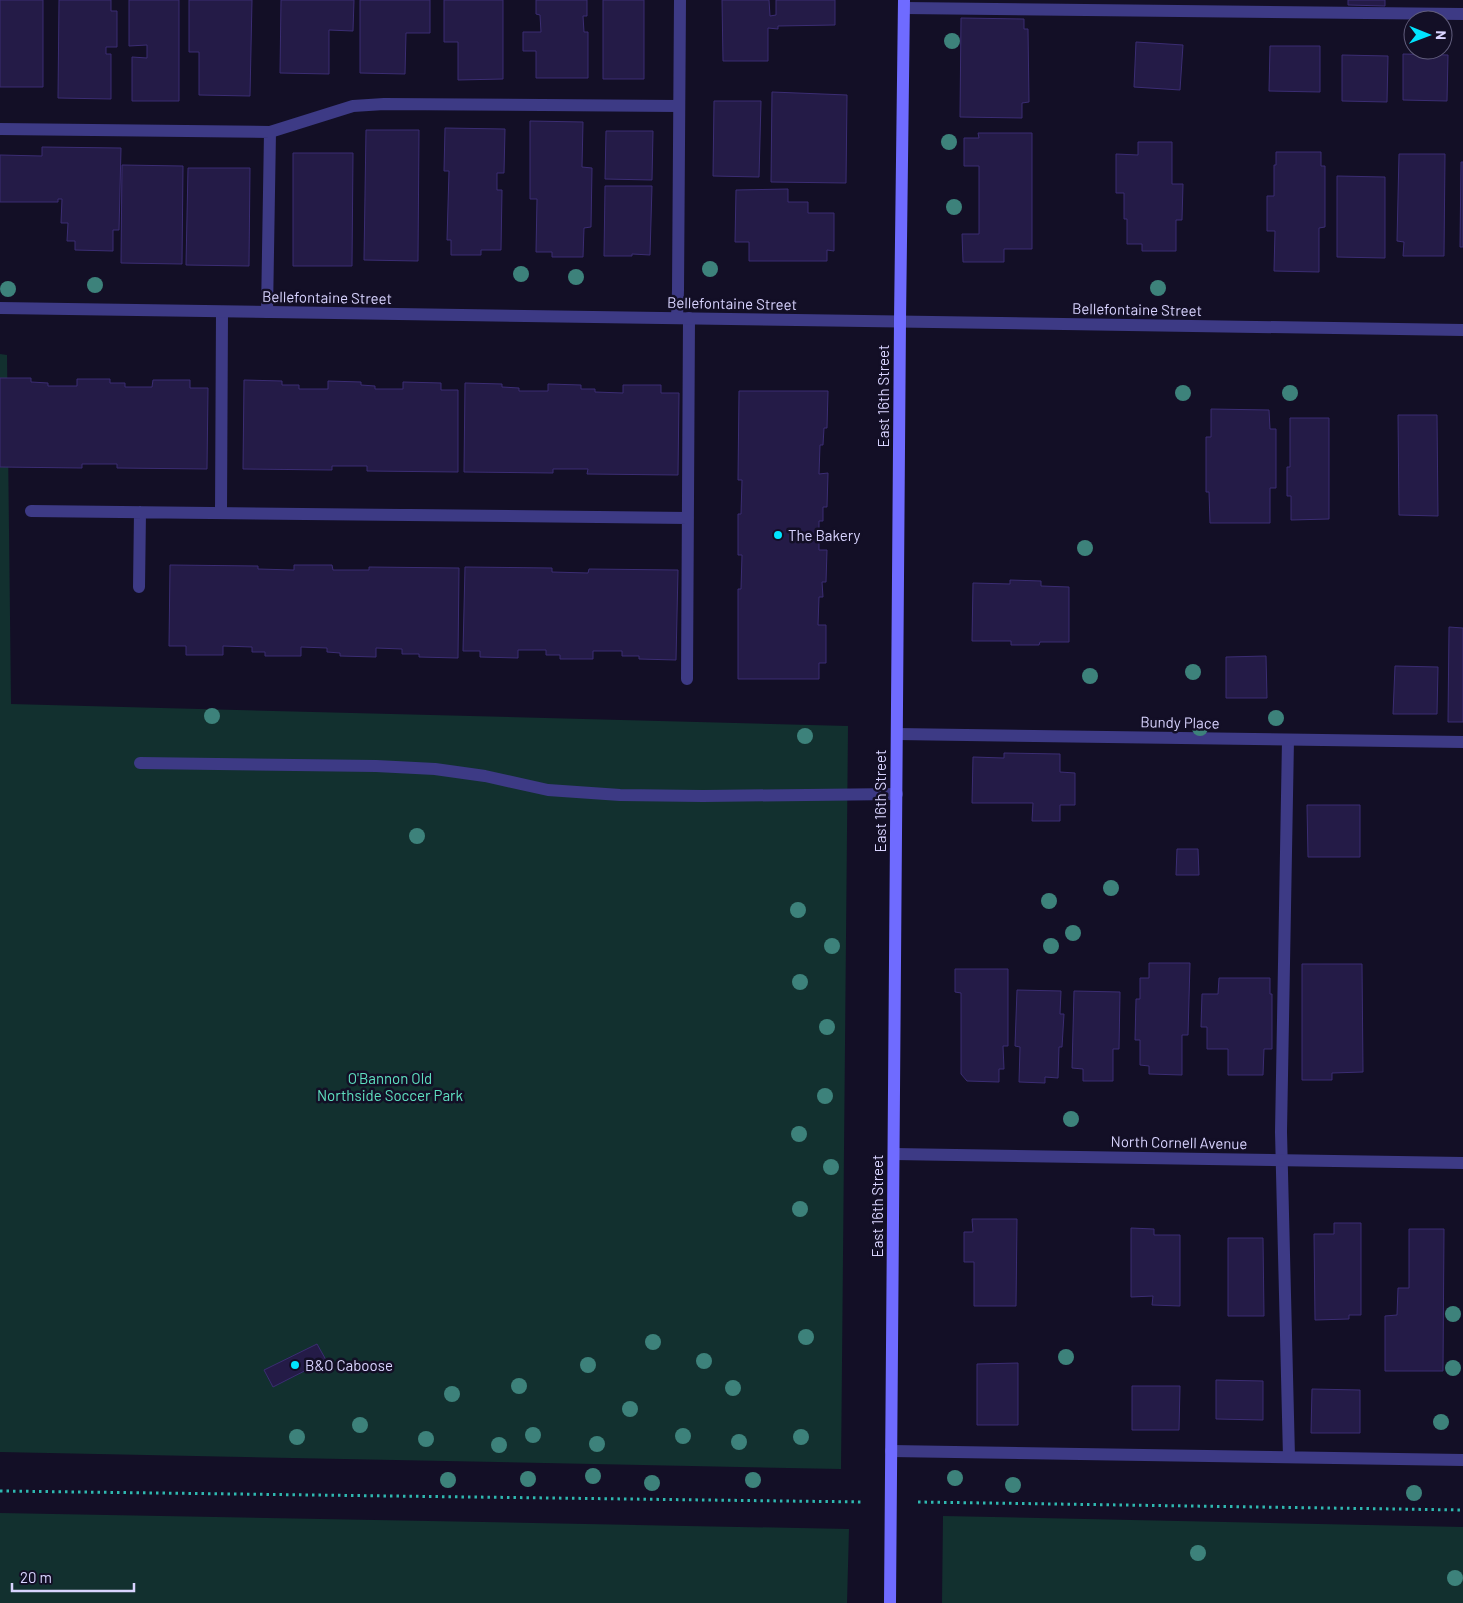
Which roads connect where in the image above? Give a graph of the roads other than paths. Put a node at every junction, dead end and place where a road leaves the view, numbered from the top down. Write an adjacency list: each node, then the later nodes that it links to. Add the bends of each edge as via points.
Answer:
1 (680, 0): 4 (street)
2 (904, 4): 3 (street); 11 (main road, East 16th Street)
3 (1463, 14)
4 (678, 106): 6 (street, via 384,104 353,106); 10 (street, via 678,290)
5 (0, 129): 6 (street)
6 (270, 132): 9 (street)
7 (0, 308): 8 (street, Bellefontaine Street)
8 (222, 312): 9 (street, Bellefontaine Street); 15 (street)
9 (267, 312): 10 (street, Bellefontaine Street)
10 (683, 318): 11 (street, Bellefontaine Street); 16 (street)
11 (900, 321): 12 (street, Bellefontaine Street); 19 (main road, East 16th Street)
12 (1463, 330)
13 (31, 511): 14 (street)
14 (140, 512): 15 (street); 17 (street)
15 (221, 513): 16 (street)
16 (688, 518): 18 (street)
17 (139, 587)
18 (687, 679)
19 (897, 734): 20 (street, Bundy Place); 23 (main road, East 16th Street)
20 (1288, 740): 21 (street, Bundy Place); 25 (street)
21 (1463, 742)
22 (140, 762): 23 (street, via 436,769 548,790 620,795)
23 (897, 794): 24 (main road, East 16th Street)
24 (894, 1154): 25 (street, North Cornell Avenue); 27 (main road, East 16th Street)
25 (1281, 1160): 26 (street, North Cornell Avenue); 28 (street)
26 (1463, 1163)
27 (891, 1451): 28 (street); 30 (main road, East 16th Street)
28 (1289, 1457): 29 (street)
29 (1463, 1460)
30 (890, 1603)

